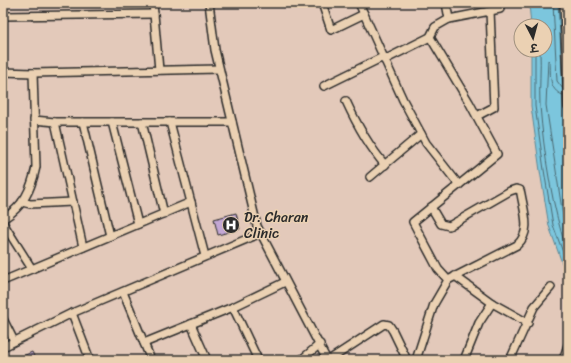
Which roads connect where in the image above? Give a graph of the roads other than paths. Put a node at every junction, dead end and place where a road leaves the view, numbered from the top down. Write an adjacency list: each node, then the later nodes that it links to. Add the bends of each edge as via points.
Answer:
1 (153, 3): 9 (street)
2 (209, 3): 15 (street)
3 (322, 3): 10 (street, via 332,30)
4 (359, 3): 10 (street)
5 (446, 3): 12 (street)
6 (498, 3): 8 (street, via 500,9)
7 (564, 3): 21 (street)
8 (490, 11): 12 (street); 22 (street, via 494,107)
9 (154, 14): 11 (street); 16 (street)
10 (364, 14): 14 (street)
11 (3, 16)
12 (449, 19): 13 (street, via 435,27)
13 (430, 37): 14 (street); 22 (street)
14 (384, 59): 19 (street); 30 (street)
15 (220, 69): 16 (street); 29 (street)
16 (159, 70): 18 (street)
17 (3, 72): 18 (street)
18 (33, 73): 23 (street)
19 (324, 86)
20 (346, 101): 31 (street, via 360,132)
21 (568, 107)
22 (477, 116): 33 (street, via 496,154)
23 (34, 120): 24 (street); 34 (street, via 36,167 32,187)
24 (55, 122): 25 (street); 35 (street)
25 (83, 122): 26 (street); 43 (street)
26 (112, 122): 27 (street); 41 (street)
27 (142, 122): 28 (street); 38 (street)
28 (170, 122): 29 (street); 36 (street)
29 (232, 122): 42 (street)
30 (421, 134): 31 (street); 33 (street)
31 (385, 165): 32 (street)
32 (370, 177)
33 (459, 184): 37 (street)
34 (22, 202): 35 (street); 39 (street)
35 (73, 202): 44 (street)
36 (191, 202): 38 (street); 45 (street)
37 (432, 207): 47 (street, via 413,222 438,269); 47 (street, via 441,224 449,226 510,192 520,190 526,227 522,241)
38 (164, 214): 41 (street)
39 (3, 219)
40 (3, 223): 46 (street)
41 (138, 224): 43 (street)
42 (260, 233): 45 (street); 49 (street)
43 (110, 236): 44 (street)
44 (83, 247): 46 (street)
45 (206, 256): 51 (street)
46 (32, 269): 48 (street)
47 (452, 278): 52 (street); 70 (street, via 434,304)
48 (3, 281)
49 (285, 282): 53 (street); 60 (street)
50 (551, 288): 56 (street, via 534,307)
51 (123, 292): 54 (street); 59 (street)
52 (492, 303): 56 (street); 71 (street)
53 (233, 307): 57 (street); 66 (street)
54 (72, 313): 58 (street); 63 (street)
55 (3, 319): 58 (street)
56 (528, 323): 72 (street)
57 (191, 324): 59 (street); 65 (street)
58 (14, 341): 62 (street)
59 (144, 343): 64 (street)
60 (320, 344): 67 (street); 68 (street)
61 (568, 345): 73 (street)
62 (3, 347)
63 (90, 360)
64 (151, 360)
65 (208, 360)
66 (258, 360)
67 (300, 360)
68 (328, 360): 69 (street, via 384,324 389,325 393,331)
69 (407, 360)
70 (416, 360)
71 (464, 360)
72 (510, 360)
73 (563, 360)

